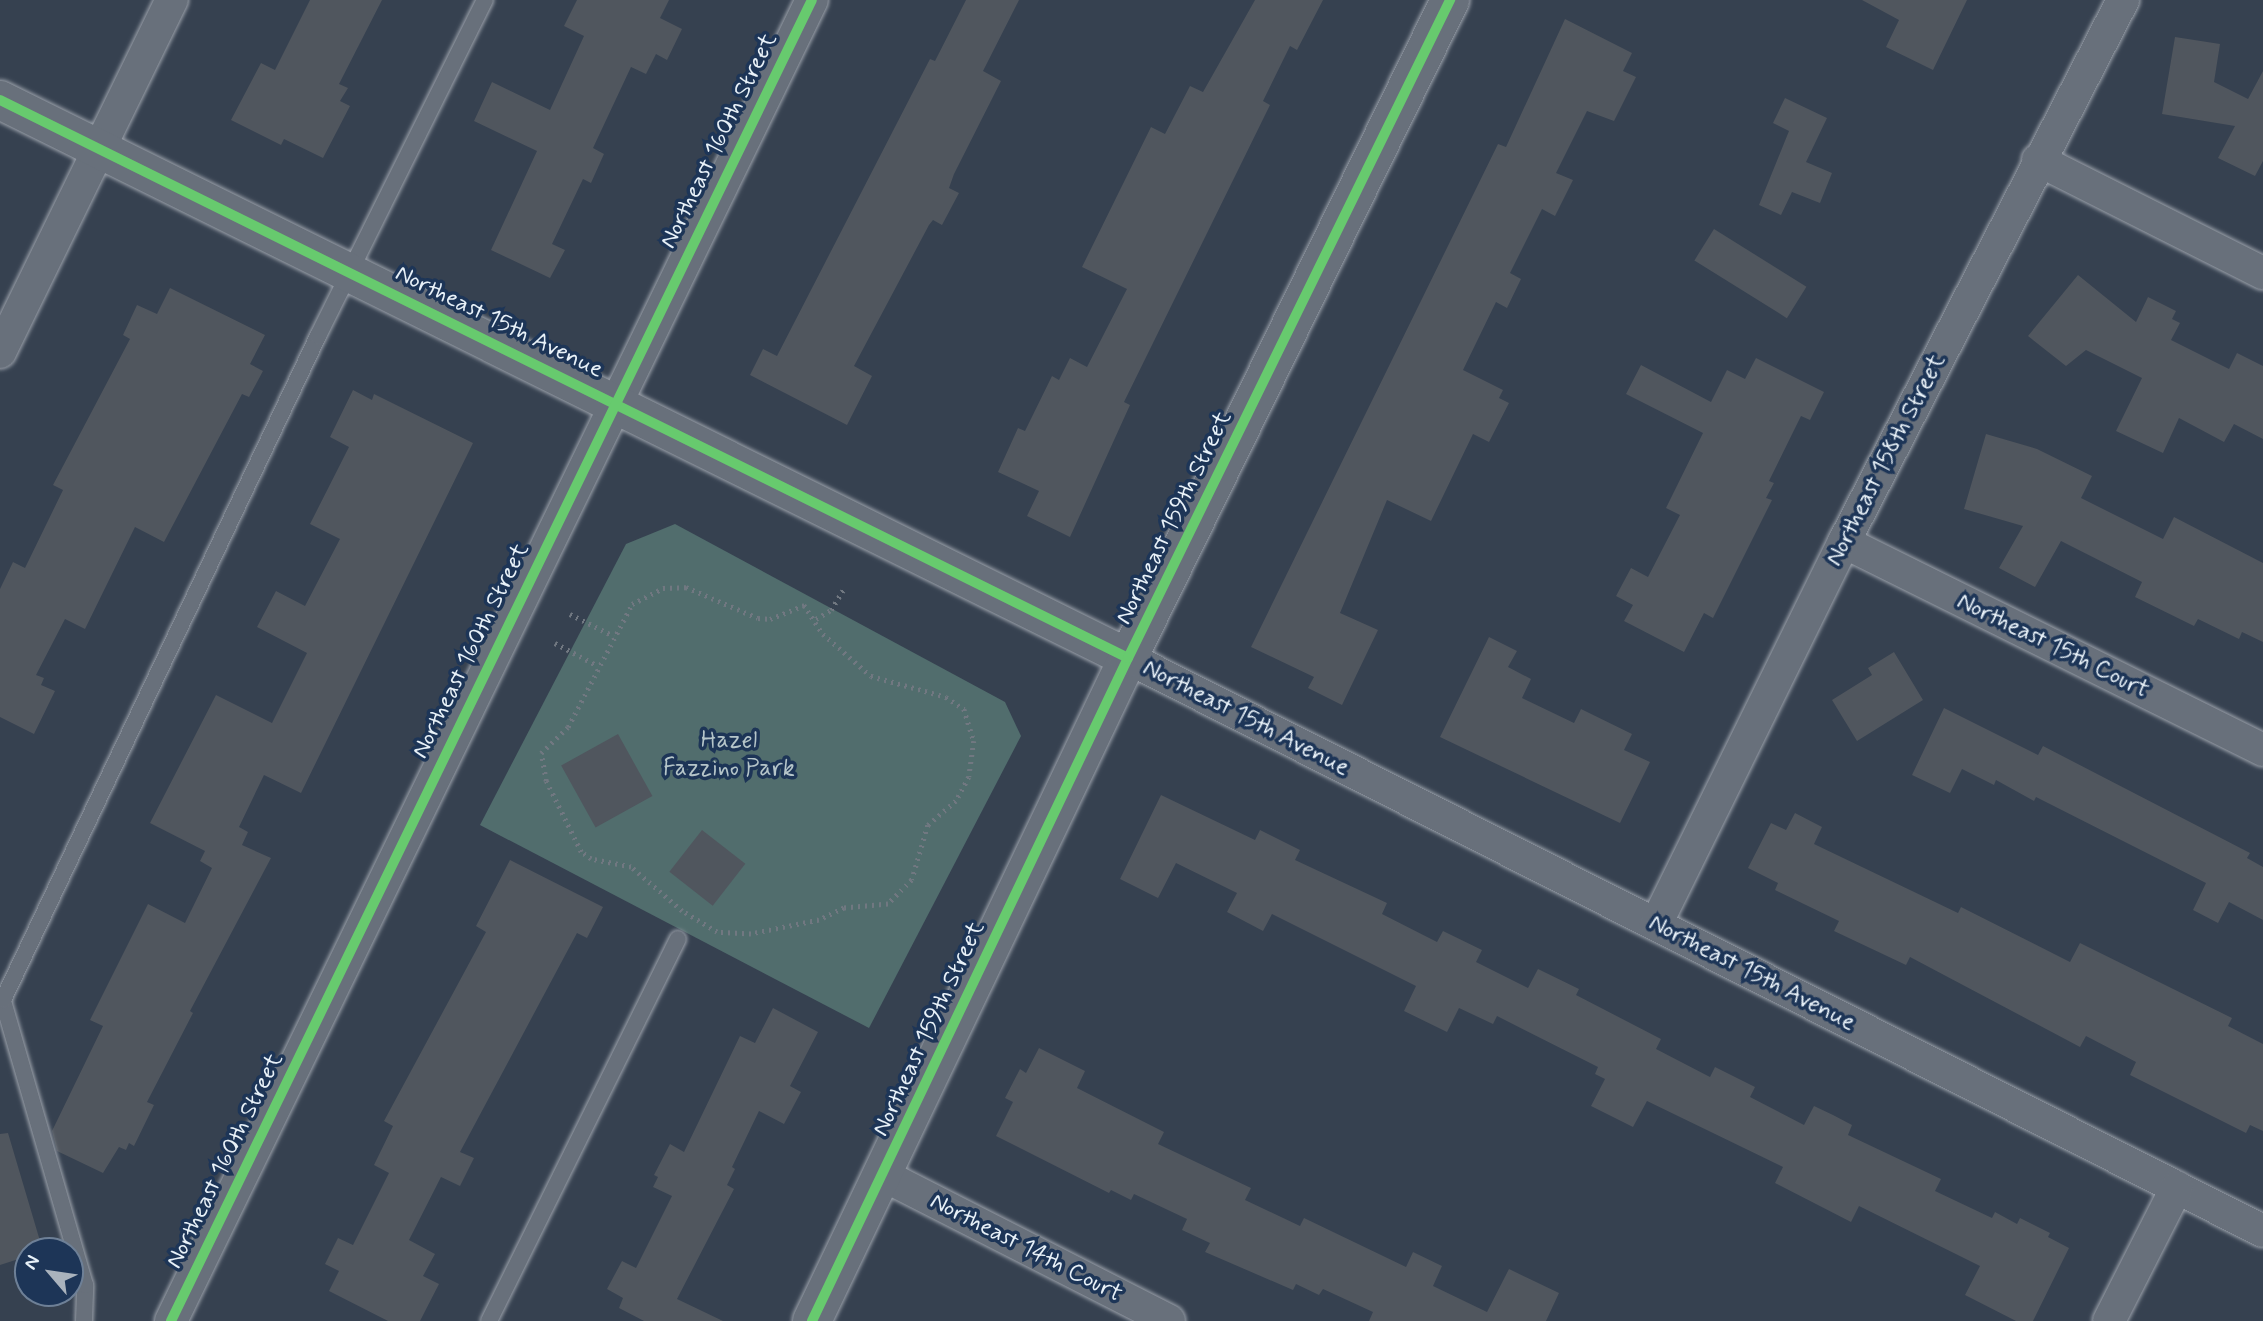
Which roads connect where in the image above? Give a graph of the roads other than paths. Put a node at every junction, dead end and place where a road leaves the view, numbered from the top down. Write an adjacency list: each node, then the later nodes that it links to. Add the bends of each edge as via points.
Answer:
1 (172, 0): 7 (street)
2 (485, 0): 9 (lane)
3 (812, 0): 12 (street, Northeast 160th Street)
4 (1450, 0): 14 (street, Northeast 159th Street)
5 (2123, 0): 8 (street, Northeast 158th Street)
6 (0, 100): 7 (street, Northeast 15th Avenue)
7 (99, 149): 9 (street, Northeast 15th Avenue); 11 (street)
8 (2038, 160): 10 (street); 13 (street, Northeast 158th Street)
9 (350, 272): 12 (street, Northeast 15th Avenue); 21 (lane, via 3,1000 85,1285)
10 (2263, 273)
11 (0, 352)
12 (614, 402): 14 (street, Northeast 15th Avenue); 22 (street, Northeast 160th Street)
13 (1844, 542): 15 (street, Northeast 15th Court); 16 (street, Northeast 158th Street)
14 (1128, 658): 16 (street, Northeast 15th Avenue); 18 (street, Northeast 159th Street)
15 (2263, 750)
16 (1656, 924): 19 (street, Northeast 15th Avenue)
17 (678, 939): 23 (lane)
18 (883, 1175): 24 (street, Northeast 159th Street); 25 (street, Northeast 14th Court)
19 (2177, 1187): 20 (street, Northeast 15th Avenue); 26 (street)
20 (2263, 1230)
21 (84, 1321)
22 (171, 1321)
23 (489, 1321)
24 (812, 1321)
25 (1169, 1321)
26 (2109, 1321)

